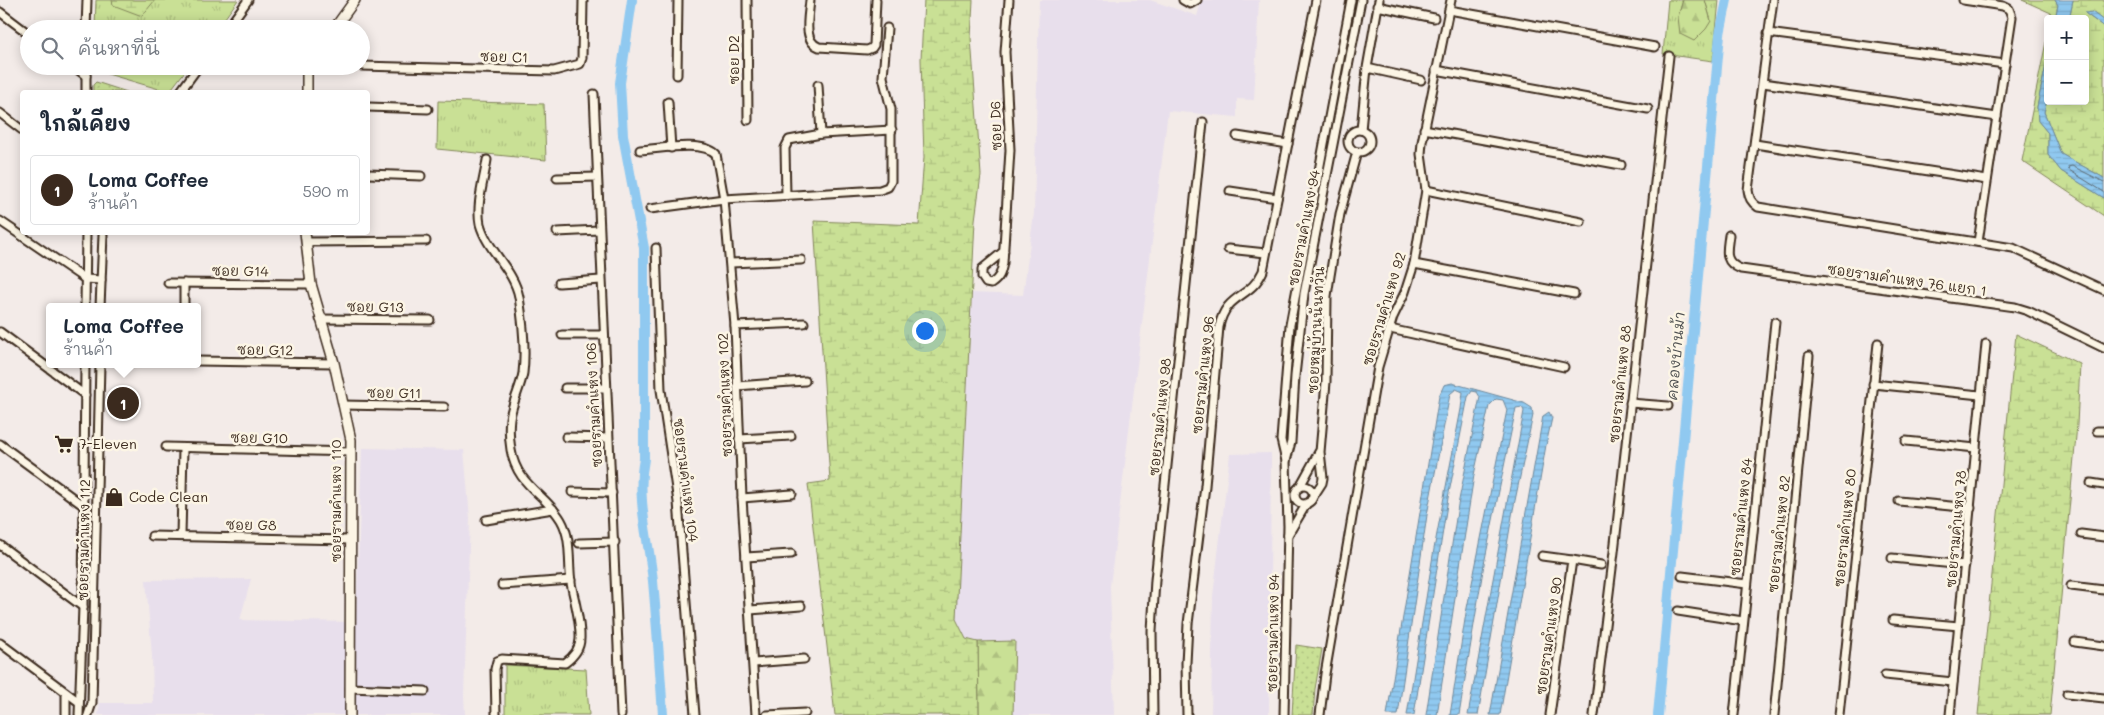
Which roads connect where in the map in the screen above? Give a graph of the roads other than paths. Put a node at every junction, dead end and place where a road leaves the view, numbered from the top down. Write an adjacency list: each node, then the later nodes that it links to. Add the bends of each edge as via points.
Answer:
1 (87, 0): 22 (street)
2 (248, 0): 23 (street)
3 (355, 0): 24 (street)
4 (583, 0): 31 (street, ซอย C1, via 582,58 580,64 572,67 554,71)
5 (678, 0): 36 (street)
6 (747, 0): 51 (street, ซอย D2)
7 (810, 0): 8 (street, via 809,42 819,47 843,49 872,48)
8 (876, 0)
9 (1009, 0): 91 (street, ซอย D6, via 1005,52 1010,150)
10 (1183, 0): 11 (street, via 1190,4)
11 (1197, 0)
12 (1316, 0): 59 (street, ซอยรามคําแหง 96)
13 (1352, 0): 14 (street, ซอยรามคําแหง 94); 150 (street, ซอยรามคําแหง 94, via 1290,325 1281,440)
14 (1361, 0): 150 (street, ซอยรามคําแหง 94, via 1304,294 1291,442)
15 (1452, 0): 19 (street, ซอยรามคําแหง 92)
16 (1773, 0): 27 (street)
17 (1963, 0): 30 (street, via 2010,9)
18 (1378, 3): 21 (street); 32 (street, ซอยหมู่บ้านนันทวัน)
19 (1449, 10): 28 (street); 33 (street, ซอยรามคําแหง 92)
20 (0, 12): 25 (street)
21 (1434, 18)
22 (86, 20)
23 (234, 20)
24 (341, 20)
25 (20, 27)
26 (887, 28): 55 (street, via 883,78 892,109)
27 (1768, 33): 30 (street); 39 (street)
28 (1655, 47)
29 (1669, 56): 135 (street, ซอยรามคำแหง 88)
30 (2005, 64): 50 (street)
31 (370, 66)
32 (1367, 68): 38 (street); 56 (street, ซอยหมู่บ้านนันทวัน)
33 (1436, 70): 48 (street); 54 (street, ซอยรามคําแหง 92)
34 (192, 75): 42 (street)
35 (308, 75): 43 (street)
36 (677, 75)
37 (86, 76): 41 (street)
38 (1421, 80)
39 (1763, 83): 50 (street); 60 (street)
40 (818, 85): 57 (street)
41 (86, 90)
42 (181, 90)
43 (307, 90)
44 (594, 94): 68 (street, ซอยรามคําแหง 106)
45 (668, 102): 61 (street)
46 (370, 107): 47 (street)
47 (428, 109)
48 (1648, 109)
49 (0, 113): 53 (street)
50 (1997, 117): 70 (street)
51 (748, 120)
52 (1203, 122): 222 (street, ซอยรามคําแหง 98, via 1155,580)
53 (20, 128)
54 (1424, 129): 65 (street); 71 (street, ซอยรามคําแหง 92, via 1421,154)
55 (892, 130): 57 (street); 73 (street, via 891,181 888,188)
56 (1361, 130): 63 (street, ซอยหมู่บ้านนันทวัน, via 1368,135 1370,143 1365,150); 63 (street, ซอยหมู่บ้านนันทวัน, via 1352,133 1348,140 1350,148)
57 (821, 134): 73 (street, via 794,138 786,143)
58 (1237, 136): 59 (street)
59 (1288, 144): 74 (street, ซอยรามคําแหง 96)
60 (1755, 144): 70 (street); 88 (street, via 1748,190 1752,203 1758,207)
61 (670, 148): 62 (street, ซอยรามคําแหง 102); 75 (street, ซอยรามคําแหง 102, via 699,146 711,149 716,154)
62 (640, 150)
63 (1357, 152): 149 (street, ซอยหมู่บ้านนันทวัน, via 1340,214 1327,296 1326,382)
64 (487, 160): 165 (street, via 479,209 480,224 518,295 524,335 522,375 511,410 511,452 517,470 530,489)
65 (1621, 166)
66 (370, 174): 67 (street)
67 (421, 176)
68 (597, 177): 69 (street); 79 (street, ซอยรามคําแหง 106)
69 (557, 178)
70 (1987, 180): 88 (street)
71 (1426, 190): 78 (street); 95 (street, ซอยรามคําแหง 92)
72 (1230, 191): 74 (street)
73 (786, 195): 75 (street)
74 (1277, 198): 92 (street, ซอยรามคําแหง 96)
75 (724, 199): 76 (street); 94 (street, ซอยรามคําแหง 102)
76 (650, 209)
77 (0, 221): 81 (street)
78 (1581, 222)
79 (599, 230): 80 (street); 98 (street, ซอยรามคําแหง 106)
80 (557, 232)
81 (20, 235)
82 (21, 235): 96 (street)
83 (86, 235): 96 (street)
84 (102, 235): 97 (street)
85 (1729, 235): 119 (street, ซอยรามคำแหง 76 แยก 1, via 1728,258 1733,266 1741,269 2015,307)
86 (306, 237): 87 (street); 102 (street, ซอยรามคำแหง 110)
87 (426, 242)
88 (1978, 242): 103 (street, via 2013,248)
89 (656, 248): 219 (street, ซอยรามคําแหง 104, via 661,390 678,502)
90 (1228, 249): 92 (street)
91 (1004, 251)
92 (1266, 253): 223 (street, ซอยรามคําแหง 96, via 1260,278 1224,308 1219,327 1205,486 1188,624)
93 (800, 260): 94 (street)
94 (731, 263): 112 (street, ซอยรามคําแหง 102)
95 (1414, 264): 104 (street); 113 (street, ซอยรามคําแหง 92)
96 (85, 279): 97 (street); 105 (street)
97 (101, 280): 106 (street)
98 (601, 280): 101 (street); 116 (street, ซอยรามคําแหง 106)
99 (168, 283): 100 (street, ซอย G14)
100 (184, 283): 102 (street, ซอย G14); 107 (street)
101 (559, 283)
102 (311, 284): 108 (street, ซอยรามคำแหง 110)
103 (2104, 290)
104 (1574, 294)
105 (85, 303)
106 (100, 303)
107 (184, 303)
108 (320, 319): 109 (street, ซอย G13); 122 (street, ซอยรามคำแหง 110)
109 (430, 320)
110 (1775, 322): 186 (street, ซอยรามคำแหง 84)
111 (804, 323): 112 (street)
112 (736, 326): 130 (street, ซอยรามคําแหง 102)
113 (1390, 330): 127 (street); 225 (street, ซอยรามคําแหง 92, via 1377,377)
114 (0, 332): 123 (street)
115 (562, 335): 116 (street)
116 (604, 335): 132 (street, ซอยรามคําแหง 106)
117 (1878, 343): 129 (street, ซอยรามคำแหง 80)
118 (1986, 344): 134 (street, ซอยรามคำแหง 78)
119 (2104, 348)
120 (1809, 356): 229 (street, ซอยรามคำแหง 82)
121 (201, 361): 122 (street, ซอย G12)
122 (334, 363): 136 (street, ซอยรามคำแหง 110)
123 (46, 366)
124 (48, 368): 133 (street)
125 (85, 368): 133 (street, ซอยรามคำแหง 112)
126 (100, 368): 153 (street, ซอยรามคำแหง 112)
127 (1564, 368)
128 (805, 381): 130 (street)
129 (1873, 384): 134 (street); 230 (street, ซอยรามคำแหง 80)
130 (737, 386): 142 (street, ซอยรามคําแหง 102)
131 (565, 388): 132 (street)
132 (606, 388): 141 (street, ซอยรามคําแหง 106)
133 (84, 395): 155 (street, ซอยรามคำแหง 112)
134 (1980, 395): 146 (street, ซอยรามคำแหง 78)
135 (1630, 403): 137 (street); 227 (street, ซอยรามคำแหง 88)
136 (343, 405): 138 (street, ซอย G11); 148 (street, ซอยรามคำแหง 110)
137 (1668, 406)
138 (444, 407)
139 (791, 436): 142 (street)
140 (566, 437): 141 (street)
141 (608, 438): 157 (street, ซอยรามคําแหง 106)
142 (739, 439): 160 (street, ซอยรามคําแหง 102)
143 (1906, 441): 146 (street)
144 (0, 444): 163 (street)
145 (166, 447): 147 (street, ซอย G10)
146 (1976, 448): 164 (street, ซอยรามคำแหง 78)
147 (183, 449): 148 (street, ซอย G10); 170 (street)
148 (351, 452): 173 (street, ซอยรามคำแหง 110)
149 (1320, 452): 154 (street, ซอยหมู่บ้านนันทวัน); 162 (street, ซอยหมู่บ้านนันทวัน, via 1322,484)
150 (1286, 462): 166 (street, ซอยรามคําแหง 94)
151 (2091, 483): 152 (street)
152 (2104, 484)
153 (98, 488): 155 (street); 196 (street, ซอยรามคำแหง 112)
154 (1299, 488): 159 (street, ซอยหมู่บ้านนันทวัน); 162 (street, via 1309,488 1313,493)
155 (84, 489): 163 (street, ซอยรามคำแหง 112)
156 (572, 492): 157 (street)
157 (612, 493): 174 (street, ซอยรามคําแหง 106)
158 (792, 494): 160 (street)
159 (1295, 497): 162 (street, via 1299,503); 166 (street, ซอยหมู่บ้านนันทวัน)
160 (742, 498): 179 (street, ซอยรามคําแหง 102)
161 (1899, 501): 164 (street)
162 (1309, 502): 171 (street, ซอยหมู่บ้านนันทวัน)
163 (84, 506): 191 (street, ซอยรามคำแหง 112)
164 (1971, 508): 183 (street, ซอยรามคำแหง 78)
165 (553, 510): 167 (street); 185 (street, via 566,532)
166 (1288, 519): 171 (street, ซอยรามคําแหง 94)
167 (486, 520)
168 (2081, 534): 172 (street)
169 (152, 536): 170 (street, ซอย G8)
170 (181, 536): 173 (street, ซอย G8)
171 (1288, 537): 224 (street, ซอยรามคําแหง 94)
172 (2104, 537)
173 (350, 540): 206 (street, ซอยรามคำแหง 110)
174 (615, 542): 175 (street); 218 (street, ซอยรามคําแหง 106)
175 (579, 543)
176 (0, 545): 191 (street)
177 (791, 554): 179 (street)
178 (1542, 556): 181 (street, ซอยรามคำแหง 90)
179 (746, 557): 192 (street, ซอยรามคําแหง 102)
180 (1892, 558): 183 (street)
181 (1572, 560): 182 (street); 226 (street, ซอยรามคำแหง 90)
182 (1601, 565)
183 (1966, 565): 197 (street, ซอยรามคำแหง 78)
184 (1682, 576): 186 (street)
185 (571, 580): 187 (street); 217 (street, via 580,639 573,657 564,662 499,659 494,670)
186 (1747, 584): 195 (street, ซอยรามคำแหง 84)
187 (502, 585)
188 (2071, 586): 189 (street)
189 (2104, 590)
190 (801, 606): 192 (street)
191 (83, 607): 198 (street, ซอยรามคำแหง 112)
192 (750, 610): 203 (street, ซอยรามคําแหง 102)
193 (1678, 612): 195 (street)
194 (1893, 620): 197 (street)
195 (1743, 621): 228 (street, ซอยรามคำแหง 84)
196 (95, 626): 198 (street); 215 (street, ซอยรามคำแหง 112, via 92,703)
197 (1959, 626): 205 (street, ซอยรามคำแหง 78)
198 (82, 627): 211 (street, ซอยรามคำแหง 112)
199 (2075, 642): 201 (street)
200 (0, 643): 208 (street)
201 (2104, 646)
202 (804, 659): 203 (street)
203 (754, 663): 220 (street, ซอยรามคําแหง 102)
204 (1885, 675): 205 (street)
205 (1954, 682): 231 (street, ซอยรามคำแหง 78)
206 (350, 688): 207 (street); 216 (street, ซอยรามคำแหง 110)
207 (425, 691)
208 (66, 693): 211 (street); 213 (street)
209 (2067, 694): 210 (street)
210 (2104, 698)
211 (79, 702): 214 (street, ซอยรามคำแหง 112)
212 (805, 713): 221 (street)
213 (66, 715)
214 (79, 715)
215 (88, 715)
216 (350, 715)
217 (496, 715)
218 (621, 715)
219 (695, 715)
220 (756, 715)
221 (767, 715)
222 (1153, 715)
223 (1187, 715)
224 (1284, 715)
225 (1320, 715)
226 (1550, 715)
227 (1594, 715)
228 (1734, 715)
229 (1774, 715)
230 (1839, 715)
231 (1950, 715)

